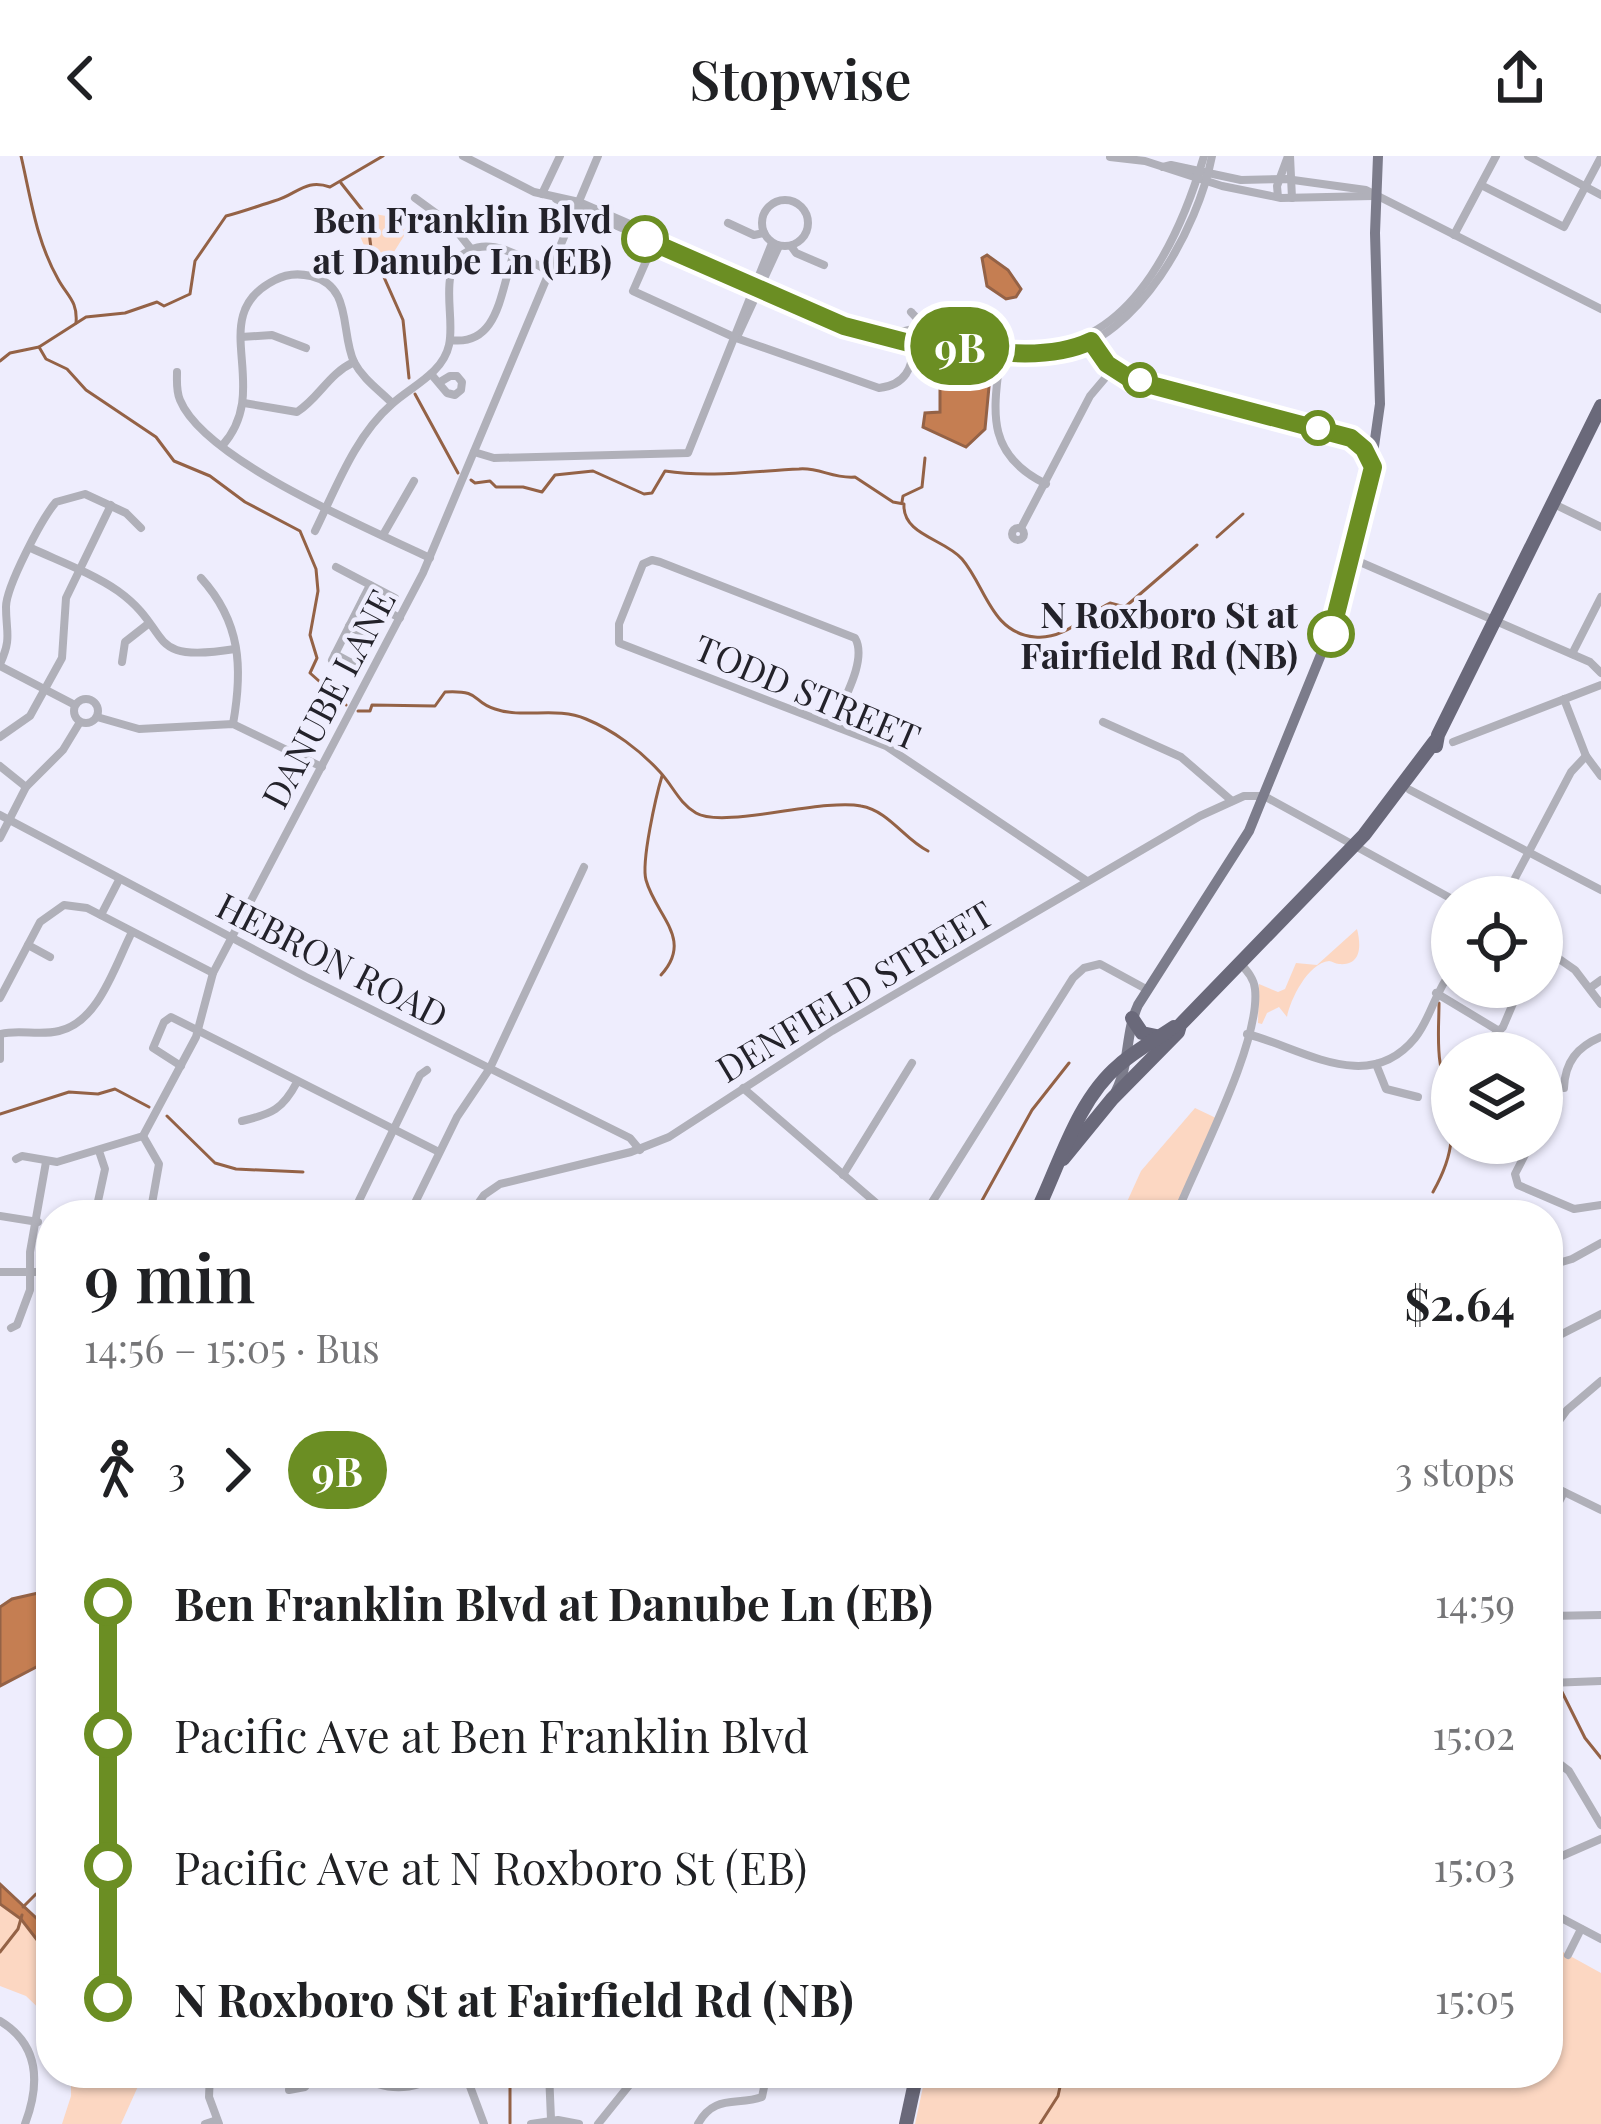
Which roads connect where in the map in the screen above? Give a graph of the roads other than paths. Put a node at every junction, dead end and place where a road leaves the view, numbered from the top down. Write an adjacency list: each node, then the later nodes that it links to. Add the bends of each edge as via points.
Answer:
1 (464, 156): 16 (street)
2 (560, 156): 16 (street)
3 (598, 156): 22 (street, DANUBE LANE)
4 (1208, 156): 11 (street)
5 (1289, 156): 12 (street); 13 (street)
6 (1378, 156): 18 (main road)
7 (1496, 156): 14 (street)
8 (1528, 156): 15 (street)
9 (1110, 157): 11 (street)
10 (1601, 157): 15 (street)
11 (1202, 176): 12 (street); 19 (street); 40 (street, via 1146,281)
12 (1280, 179): 13 (street); 19 (street)
13 (1293, 180): 18 (street); 20 (street)
14 (1481, 185): 15 (street, via 1564,227); 25 (street)
15 (1586, 186): 17 (street)
16 (545, 195): 22 (street)
17 (1601, 195)
18 (1375, 196): 20 (street); 25 (street); 54 (main road)
19 (1278, 197): 20 (street)
20 (1292, 198)
21 (415, 199): 29 (street)
22 (577, 205): 26 (street); 32 (street, DANUBE LANE)
23 (728, 224): 24 (street)
24 (764, 232): 27 (street); 28 (street, via 772,204 797,204 808,227)
25 (1454, 235): 34 (street)
26 (655, 240): 33 (street); 38 (street, via 633,291)
27 (776, 244): 28 (street); 33 (street)
28 (791, 246): 31 (street)
29 (471, 249): 30 (street); 41 (street, via 449,279)
30 (514, 254): 32 (street); 41 (street, via 486,330 474,340)
31 (824, 266)
32 (549, 271): 55 (street, DANUBE LANE)
33 (758, 284): 38 (street); 39 (street)
34 (1601, 309)
35 (911, 312): 37 (street)
36 (241, 337): 42 (street, via 272,335); 44 (street, via 242,315 256,292 280,277 308,275 340,299); 49 (street)
37 (944, 337): 39 (street); 40 (street, via 1039,347)
38 (736, 338): 39 (street, via 879,388 905,377); 55 (street, via 688,454)
39 (915, 338): 43 (street)
40 (1093, 338): 43 (street, via 1055,354); 45 (street)
41 (450, 340): 47 (street)
42 (305, 348)
43 (1000, 350): 58 (street, via 998,435 1012,461)
44 (354, 362): 49 (street, via 297,412); 50 (street)
45 (1114, 366): 52 (street, via 1136,379); 58 (street)
46 (177, 372): 53 (street, via 184,407)
47 (428, 376): 48 (street); 50 (street)
48 (440, 382)
49 (244, 403): 53 (street)
50 (392, 403): 61 (street, via 364,436)
51 (1601, 408): 59 (highway)
52 (1351, 438): 54 (street); 56 (street)
53 (222, 446): 61 (street)
54 (1376, 446): 56 (main road)
55 (474, 452): 68 (street, DANUBE LANE)
56 (1373, 464): 69 (main road)
57 (414, 481): 66 (street)
58 (1046, 484): 63 (street)
59 (1553, 503): 62 (street); 79 (highway)
60 (111, 505): 64 (street); 67 (street, via 85,494 63,498); 71 (street)
61 (327, 506): 65 (street); 66 (street)
62 (1601, 527)
63 (1021, 528)
64 (141, 529)
65 (315, 531)
66 (383, 535): 68 (street)
67 (32, 548): 71 (street); 77 (street)
68 (430, 558): 78 (street, DANUBE LANE)
69 (1352, 559): 79 (street); 107 (main road, via 1330,638)
70 (336, 567): 73 (street)
71 (79, 571): 80 (street, via 122,593); 90 (street, via 63,610 64,651)
72 (201, 578): 83 (street, via 226,609)
73 (370, 585): 75 (street); 76 (street)
74 (1601, 597): 84 (street)
75 (395, 598)
76 (363, 599): 78 (street); 81 (street)
77 (3, 605): 86 (street, via 10,638)
78 (400, 618): 103 (street, DANUBE LANE)
79 (1495, 620): 84 (street); 99 (highway)
80 (148, 624): 83 (street, via 178,652); 85 (street, via 125,642)
81 (349, 626): 82 (street); 88 (street, via 334,657)
82 (373, 639)
83 (235, 649): 96 (street, via 240,679)
84 (1572, 654): 87 (street)
85 (122, 662)
86 (0, 665): 90 (street)
87 (1597, 666)
88 (358, 667)
89 (1601, 685): 91 (street)
90 (46, 690): 92 (street); 98 (street, via 30,716)
91 (1564, 699): 100 (street); 101 (street)
92 (75, 705): 93 (street, via 91,699); 94 (street)
93 (97, 717): 94 (street); 96 (street, via 139,729)
94 (80, 722): 105 (street)
95 (1103, 722): 108 (street, via 1181,757)
96 (232, 724): 103 (street)
97 (833, 725): 97 (street, TODD STREET, via 619,643 643,564 660,562 860,644); 116 (street, TODD STREET, via 886,746)
98 (0, 737)
99 (1435, 741): 106 (highway); 111 (highway)
100 (1453, 742)
101 (1586, 756): 104 (street); 112 (street)
102 (0, 766): 105 (street)
103 (322, 767): 121 (street, DANUBE LANE)
104 (1601, 776)
105 (26, 787): 109 (street)
106 (1410, 790): 111 (highway); 112 (street)
107 (1264, 796): 108 (street, DENFIELD STREET); 111 (street); 129 (main road, via 1234,858)
108 (1232, 801): 116 (street, DENFIELD STREET)
109 (5, 817): 110 (street); 115 (street, HEBRON ROAD)
110 (0, 838)
111 (1357, 848): 117 (street); 125 (highway)
112 (1528, 852): 114 (street); 118 (street)
113 (584, 867): 148 (street)
114 (1515, 876)
115 (119, 880): 119 (street); 121 (street, HEBRON ROAD)
116 (1088, 882): 151 (street, DENFIELD STREET)
117 (1431, 887)
118 (1601, 890)
119 (101, 916): 120 (street); 122 (street, via 76,904 53,909)
120 (132, 932): 126 (street); 139 (street, via 81,1021 57,1032)
121 (232, 938): 126 (street, DANUBE LANE); 148 (street, HEBRON ROAD)
122 (28, 945): 123 (street); 130 (street)
123 (50, 957)
124 (1563, 961): 128 (street)
125 (1241, 964): 136 (highway); 140 (street, via 1255,987)
126 (213, 974): 137 (street, DANUBE LANE)
127 (1601, 980): 128 (street)
128 (1590, 988): 132 (street)
129 (1146, 989): 135 (main road); 173 (street, via 1100,964 1073,978)
130 (0, 998)
131 (1431, 1004): 146 (street, via 1412,1042)
132 (1601, 1004)
133 (1460, 1008): 138 (street)
134 (1510, 1008): 138 (street)
135 (1132, 1018): 141 (highway, via 1142,1033); 144 (main road)
136 (1180, 1025): 141 (highway); 154 (highway)
137 (199, 1029): 147 (street, DANUBE LANE); 147 (street, via 171,1017 154,1041 157,1053); 150 (street)
138 (1499, 1030)
139 (0, 1034): 143 (street)
140 (1247, 1034): 146 (street, via 1336,1066); 175 (street)
141 (1160, 1037): 144 (highway)
142 (1601, 1037): 152 (street, via 1576,1052)
143 (0, 1059)
144 (1125, 1061): 154 (main road); 162 (highway, via 1091,1099)
145 (912, 1063): 165 (street)
146 (1376, 1064): 153 (street, via 1386,1089)
147 (181, 1066): 157 (street, DANUBE LANE)
148 (490, 1069): 158 (street, HEBRON ROAD); 160 (street)
149 (427, 1070): 156 (street)
150 (297, 1082): 155 (street, via 274,1113); 156 (street)
151 (743, 1088): 158 (street, DENFIELD STREET); 165 (street)
152 (1564, 1088)
153 (1418, 1097)
154 (1112, 1099): 162 (highway)
155 (242, 1120)
156 (394, 1130): 160 (street); 169 (street)
157 (143, 1136): 159 (street); 168 (street, via 159,1163)
158 (640, 1150): 171 (street, DENFIELD STREET, via 500,1184)
159 (99, 1151): 163 (street); 167 (street, via 105,1169)
160 (439, 1152): 170 (street)
161 (16, 1159): 163 (street)
162 (1063, 1160): 174 (highway)
163 (46, 1162): 166 (street)
164 (1520, 1164): 176 (street, via 1518,1185)
165 (843, 1174): 172 (street)
166 (41, 1200)
167 (98, 1200)
168 (153, 1200)
169 (359, 1200)
170 (416, 1200)
171 (480, 1200)
172 (873, 1200)
173 (933, 1200)
174 (1043, 1200)
175 (1182, 1200)
176 (1553, 1200)
177 (1563, 1204): 178 (street)
178 (1601, 1205)
179 (0, 1216): 180 (street)
180 (36, 1222)
181 (36, 1230): 185 (street)
182 (1601, 1243): 183 (street)
183 (1563, 1262)
184 (0, 1272): 185 (street)
185 (30, 1272): 186 (street); 188 (street, via 27,1300)
186 (36, 1272)
187 (1601, 1314): 189 (street)
188 (10, 1328)
189 (1563, 1333)
190 (1601, 1381): 191 (street)
191 (1563, 1415)
192 (1564, 1492): 193 (street)
193 (1601, 1510)
194 (1601, 1615): 195 (street)
195 (1563, 1616)
196 (1601, 1681): 197 (street)
197 (1563, 1682)
198 (1563, 1766): 199 (street)
199 (1601, 1825)
200 (1601, 1839): 201 (street)
201 (1563, 1855)
202 (1563, 1920): 203 (street)
203 (1580, 1930): 204 (street); 205 (street)
204 (1601, 1940)
205 (1568, 1954)
206 (0, 2021): 217 (street, via 21,2038 34,2066)
207 (209, 2088): 216 (street)
208 (299, 2088): 214 (street)
209 (471, 2088): 219 (street)
210 (549, 2088): 215 (street)
211 (627, 2088): 222 (street)
212 (764, 2088): 223 (street, via 762,2097 706,2110)
213 (914, 2088): 224 (highway)
214 (289, 2090)
215 (550, 2120): 220 (street); 221 (street)
216 (218, 2122): 218 (street)
217 (25, 2124)
218 (205, 2124)
219 (484, 2124)
220 (531, 2124)
221 (579, 2124)
222 (598, 2124)
223 (698, 2124)
224 (906, 2124)

